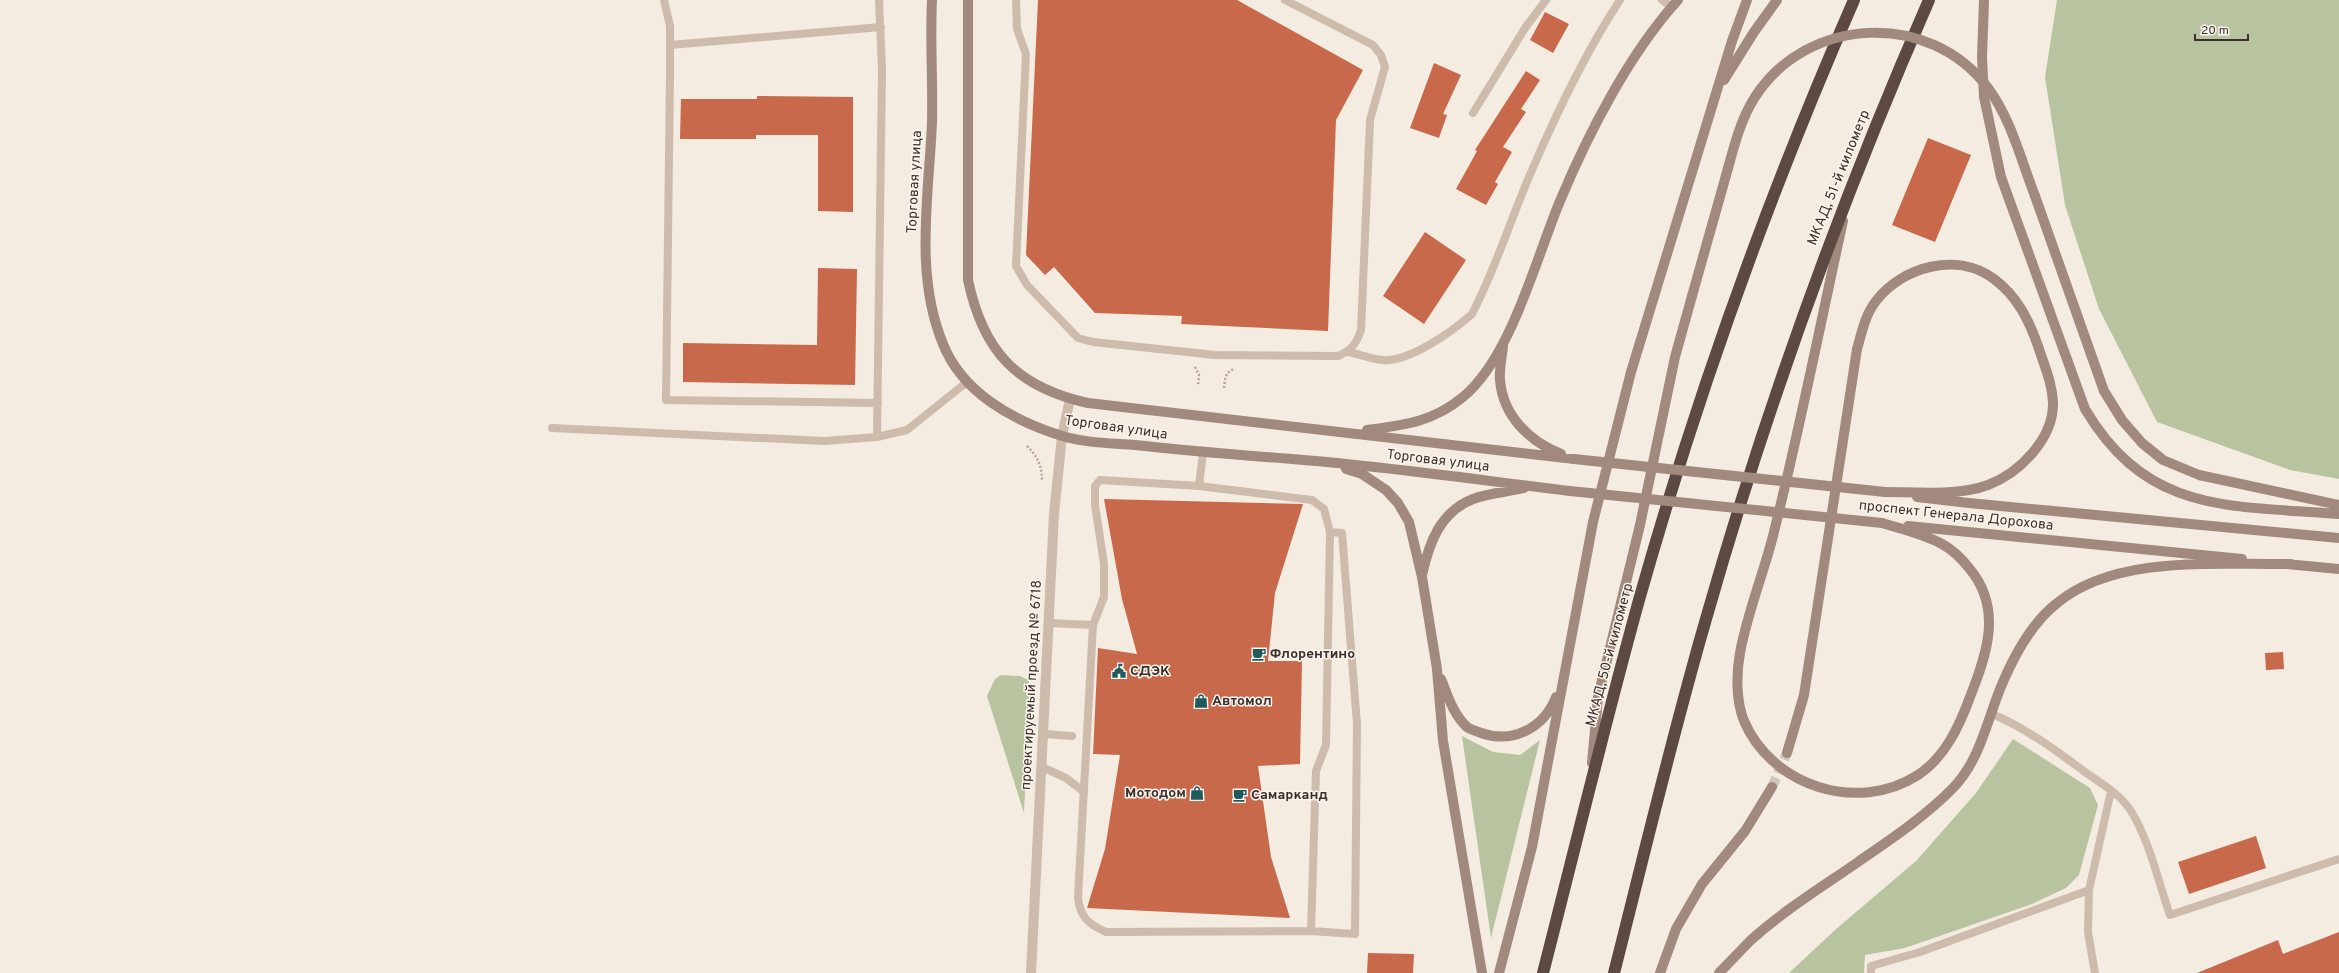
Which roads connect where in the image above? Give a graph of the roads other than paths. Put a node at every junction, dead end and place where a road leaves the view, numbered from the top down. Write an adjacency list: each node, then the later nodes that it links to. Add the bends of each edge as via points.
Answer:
1 (664, 0): 17 (lane, via 670,26)
2 (880, 0): 16 (lane)
3 (932, 0): 23 (street, Торговая улица, via 932,119 925,254 928,288 943,345)
4 (968, 0): 24 (street, Торговая улица, via 967,243 968,280 974,308 987,337 1006,363 1024,378)
5 (1016, 0): 22 (lane, via 1017,29 1026,54 1016,266 1027,286 1078,338 1093,342 1215,354 1328,358)
6 (1285, 0): 22 (lane, via 1373,45 1381,55 1385,67 1370,120 1361,330 1356,344)
7 (1546, 0): 19 (lane, via 1525,28)
8 (1620, 0): 22 (lane, via 1563,103 1472,314 1404,358 1382,360)
9 (1662, 0): 15 (lane)
10 (1747, 0): 18 (street)
11 (1777, 0): 18 (street)
12 (1854, 0): 55 (highway, МКАД, 50-й километр, via 1764,222 1719,348 1677,474 1640,599)
13 (1929, 0): 20 (highway, МКАД, 51-й километр)
14 (1984, 0): 38 (street, via 1984,97 2001,177 2086,409 2100,434 2142,474 2192,499 2222,505)
15 (1675, 3): 21 (street, via 1633,62 1590,137 1561,200)
16 (880, 27): 17 (lane); 25 (lane, via 882,70)
17 (670, 45): 25 (lane, via 666,400)
18 (1717, 92): 48 (street, via 1631,372 1593,522)
19 (1473, 113)
20 (1848, 196): 39 (street, via 1805,400 1773,538 1740,652 1738,676 1739,701 1744,721 1772,762 1804,783 1824,789 1849,793 1896,785 1917,775 1937,759 1956,732 1988,646 1990,617 1986,598 1975,574 1960,557 1943,544 1915,532); 65 (highway, МКАД, 51-й километр, via 1784,370 1743,495 1675,731)
21 (1503, 344): 27 (street, via 1485,373 1463,397 1438,414 1417,423); 31 (street, via 1500,379 1504,402 1512,417 1527,434 1547,448)
22 (1348, 352)
23 (967, 382): 28 (street, Торговая улица, via 1022,421); 29 (lane, via 907,430)
24 (1070, 399): 27 (street, Торговая улица); 28 (street, проектируемый проезд № 6718)
25 (878, 403): 29 (lane)
26 (552, 428): 29 (lane, via 824,441)
27 (1354, 432): 31 (street, Торговая улица)
28 (1062, 436): 30 (street, Торговая улица); 45 (street, проектируемый проезд № 6718, via 1054,514)
29 (877, 437)
30 (1203, 453): 32 (street, Торговая улица); 33 (lane)
31 (1574, 459): 36 (street, проспект Генерала Дорохова, bridge)
32 (1319, 461): 34 (street, Торговая улица); 44 (street, via 1362,474 1386,490 1398,503 1409,522)
33 (1199, 486): 40 (lane, via 1312,500 1324,509); 46 (lane, via 1097,482 1094,489 1104,564 1104,597)
34 (1534, 486): 35 (street, Торговая улица); 44 (street, via 1473,499 1460,506 1435,532)
35 (1570, 490): 39 (street, проспект Генерала Дорохова, bridge)
36 (1885, 492): 41 (street, проспект Генерала Дорохова, via 1969,503); 52 (street, via 1963,491 1987,486 2007,476 2027,459 2049,424 2053,403 2050,380 2029,322 2011,294 1993,278 1974,269 1942,265 1924,267 1904,276 1887,288 1875,302 1865,321 1857,349 1804,695)
37 (2339, 505): 55 (street, bridge, via 2199,475 2163,460 2142,443 2122,420 2104,391 2035,196 1998,103 1987,87 1959,60 1931,44 1907,35 1868,32 1830,39 1812,46 1780,68 1766,82 1748,109 1738,132 1675,357 1640,525 1598,696)
38 (2339, 514)
39 (1882, 523): 42 (street, проспект Генерала Дорохова)
40 (1330, 532): 60 (lane, via 1326,745 1316,771); 60 (lane, via 1342,533 1357,724 1355,934)
41 (2339, 538)
42 (2291, 564): 43 (street, проспект Генерала Дорохова); 49 (street, via 2170,566 2125,572 2087,584 2056,604 2036,625 2018,651 2003,682)
43 (2339, 569)
44 (1422, 576): 47 (street)
45 (1049, 623): 46 (lane); 50 (street, проектируемый проезд № 6718)
46 (1093, 625): 57 (lane)
47 (1437, 669): 48 (street, via 1453,709 1468,728 1487,735 1504,737 1523,734 1537,725 1551,709); 62 (street, via 1443,740)
48 (1564, 677): 63 (street, via 1532,847)
49 (1992, 714): 56 (lane, via 2039,739); 67 (street, via 1973,760 1954,788 1928,813 1799,903 1752,940)
50 (1044, 734): 51 (lane); 53 (street, проектируемый проезд № 6718)
51 (1072, 736)
52 (1787, 753)
53 (1042, 767): 57 (lane, via 1069,780); 61 (street, проектируемый проезд № 6718)
54 (1772, 786): 66 (street, via 1745,831 1702,884 1676,929)
55 (1589, 790): 64 (highway, МКАД, 50-й километр)
56 (2112, 791): 58 (lane, via 2131,810 2143,835 2170,915); 59 (lane)
57 (1084, 792): 60 (lane, via 1078,897 1082,916 1094,927 1106,932)
58 (2339, 859)
59 (2089, 890): 68 (lane, via 1920,952 1871,966); 69 (lane, via 2088,932)
60 (1311, 931)
61 (1031, 973)
62 (1482, 973)
63 (1499, 973)
64 (1543, 973)
65 (1614, 973)
66 (1660, 973)
67 (1719, 973)
68 (1871, 973)
69 (2095, 973)

